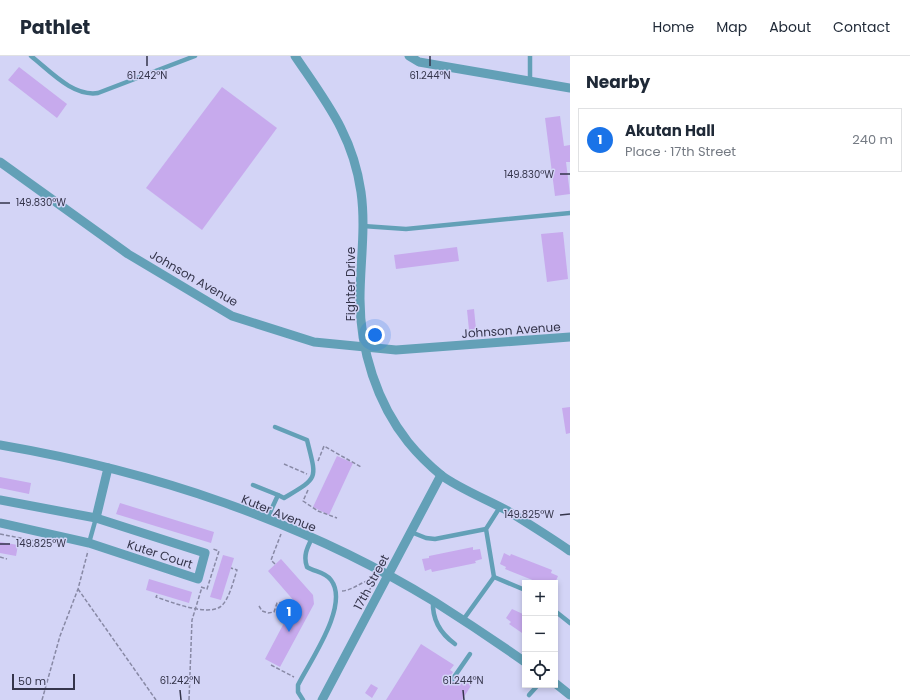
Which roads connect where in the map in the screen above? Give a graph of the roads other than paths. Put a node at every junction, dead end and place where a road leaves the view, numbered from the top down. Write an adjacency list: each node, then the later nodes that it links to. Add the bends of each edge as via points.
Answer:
1 (31, 56): 2 (lane, via 78,92 89,94 98,93)
2 (195, 56)
3 (295, 56): 10 (street, Fighter Drive, via 336,116 347,138 361,193)
4 (409, 56): 6 (street, via 419,62)
5 (530, 56): 6 (lane)
6 (530, 81): 7 (street)
7 (570, 88)
8 (0, 162): 12 (street, Johnson Avenue, via 128,254 232,316 314,342)
9 (570, 213): 10 (lane, via 406,229)
10 (363, 226): 12 (street, Fighter Drive, via 360,301)
11 (570, 337): 12 (street, Johnson Avenue, via 396,350)
12 (365, 346): 16 (street, Fighter Drive, via 381,398 409,443)
13 (275, 427): 18 (lane, via 308,440 315,470 314,477 308,483 284,498)
14 (0, 445): 15 (street, Kuter Avenue)
15 (108, 468): 21 (street); 22 (street, Kuter Avenue, via 208,497)
16 (441, 475): 20 (street, Fighter Drive); 25 (street, 17th Street)
17 (253, 485): 18 (lane)
18 (278, 495): 22 (lane)
19 (0, 500): 21 (street, Kuter Court)
20 (500, 507): 24 (lane); 28 (street, Fighter Drive)
21 (96, 518): 27 (lane); 27 (street, Kuter Court, via 205,553 198,579)
22 (267, 519): 26 (street, Kuter Avenue)
23 (0, 523): 27 (street, Kuter Court)
24 (486, 529): 25 (lane, via 435,539); 30 (lane)
25 (411, 532): 29 (street, 17th Street)
26 (312, 538): 29 (street, Kuter Avenue); 44 (lane, via 305,561 312,570 326,574 332,581 336,591 335,613 298,684 298,692)
27 (89, 543)
28 (570, 551)
29 (388, 576): 32 (street, Kuter Avenue); 45 (street, 17th Street)
30 (494, 577): 31 (lane); 34 (lane)
31 (522, 589)
32 (433, 601): 34 (street, Kuter Avenue); 36 (lane, via 434,617 438,626 445,637)
33 (558, 614): 35 (lane)
34 (463, 620): 38 (street, Kuter Avenue)
35 (570, 623)
36 (455, 644)
37 (470, 654): 39 (lane)
38 (522, 660)
39 (452, 680)
40 (558, 686): 43 (street)
41 (536, 688): 42 (lane)
42 (530, 695)
43 (570, 695)
44 (303, 700)
45 (322, 700)

